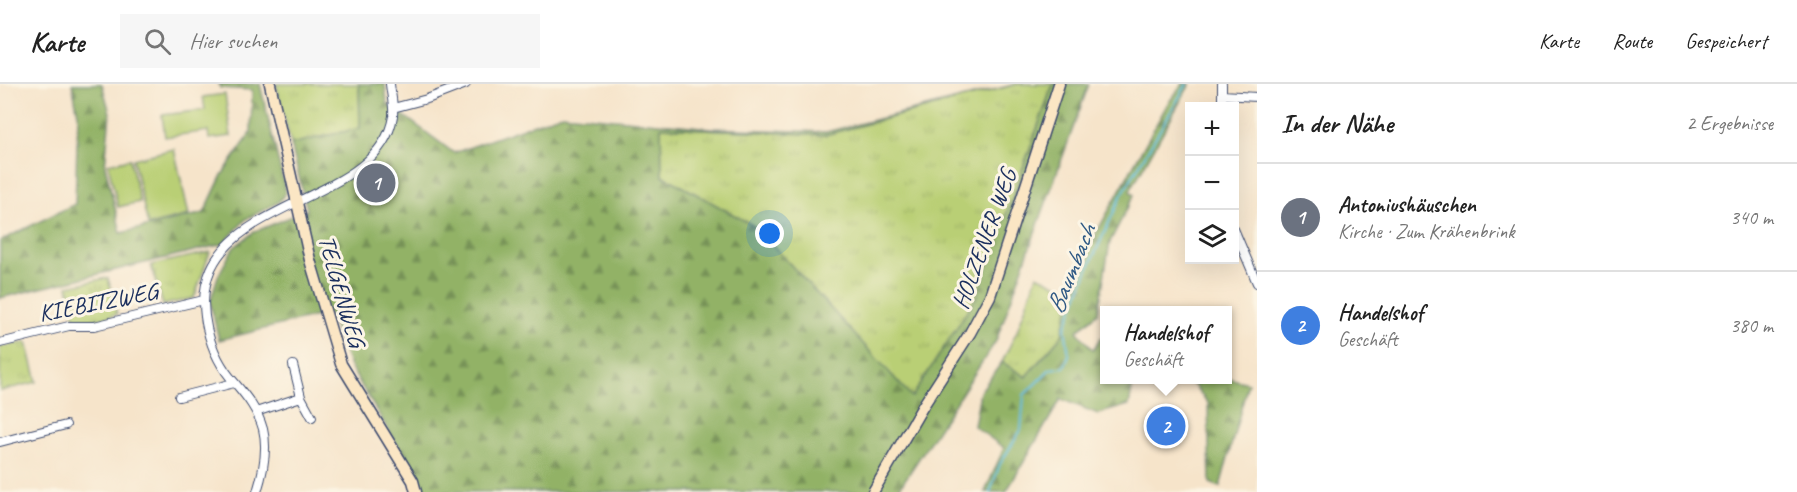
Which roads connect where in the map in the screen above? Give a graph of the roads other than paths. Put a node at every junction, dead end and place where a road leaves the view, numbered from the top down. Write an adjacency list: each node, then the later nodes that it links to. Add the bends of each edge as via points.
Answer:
1 (270, 84): 10 (main road, TELGENWEG)
2 (390, 84): 9 (street)
3 (466, 84): 9 (street)
4 (1059, 84): 25 (main road, HOLZENER WEG, via 990,296)
5 (1222, 84): 6 (street)
6 (1222, 95): 7 (street); 8 (street)
7 (1257, 98)
8 (1222, 102)
9 (393, 108): 10 (street, via 386,136 373,154 340,178)
10 (297, 201): 13 (street, via 261,220 222,248 210,270); 24 (main road, TELGENWEG, via 341,364)
11 (1239, 241): 12 (street)
12 (1257, 283)
13 (204, 300): 14 (street, KIEBITZWEG, via 94,326 69,326); 16 (street, via 209,334)
14 (0, 344)
15 (293, 365): 18 (street)
16 (234, 383): 17 (street); 19 (street)
17 (179, 397)
18 (301, 397): 19 (street); 20 (street)
19 (256, 412): 23 (street, via 263,431 264,464)
20 (312, 417)
21 (66, 425): 22 (street)
22 (0, 442)
23 (257, 492)
24 (417, 492)
25 (873, 492)

